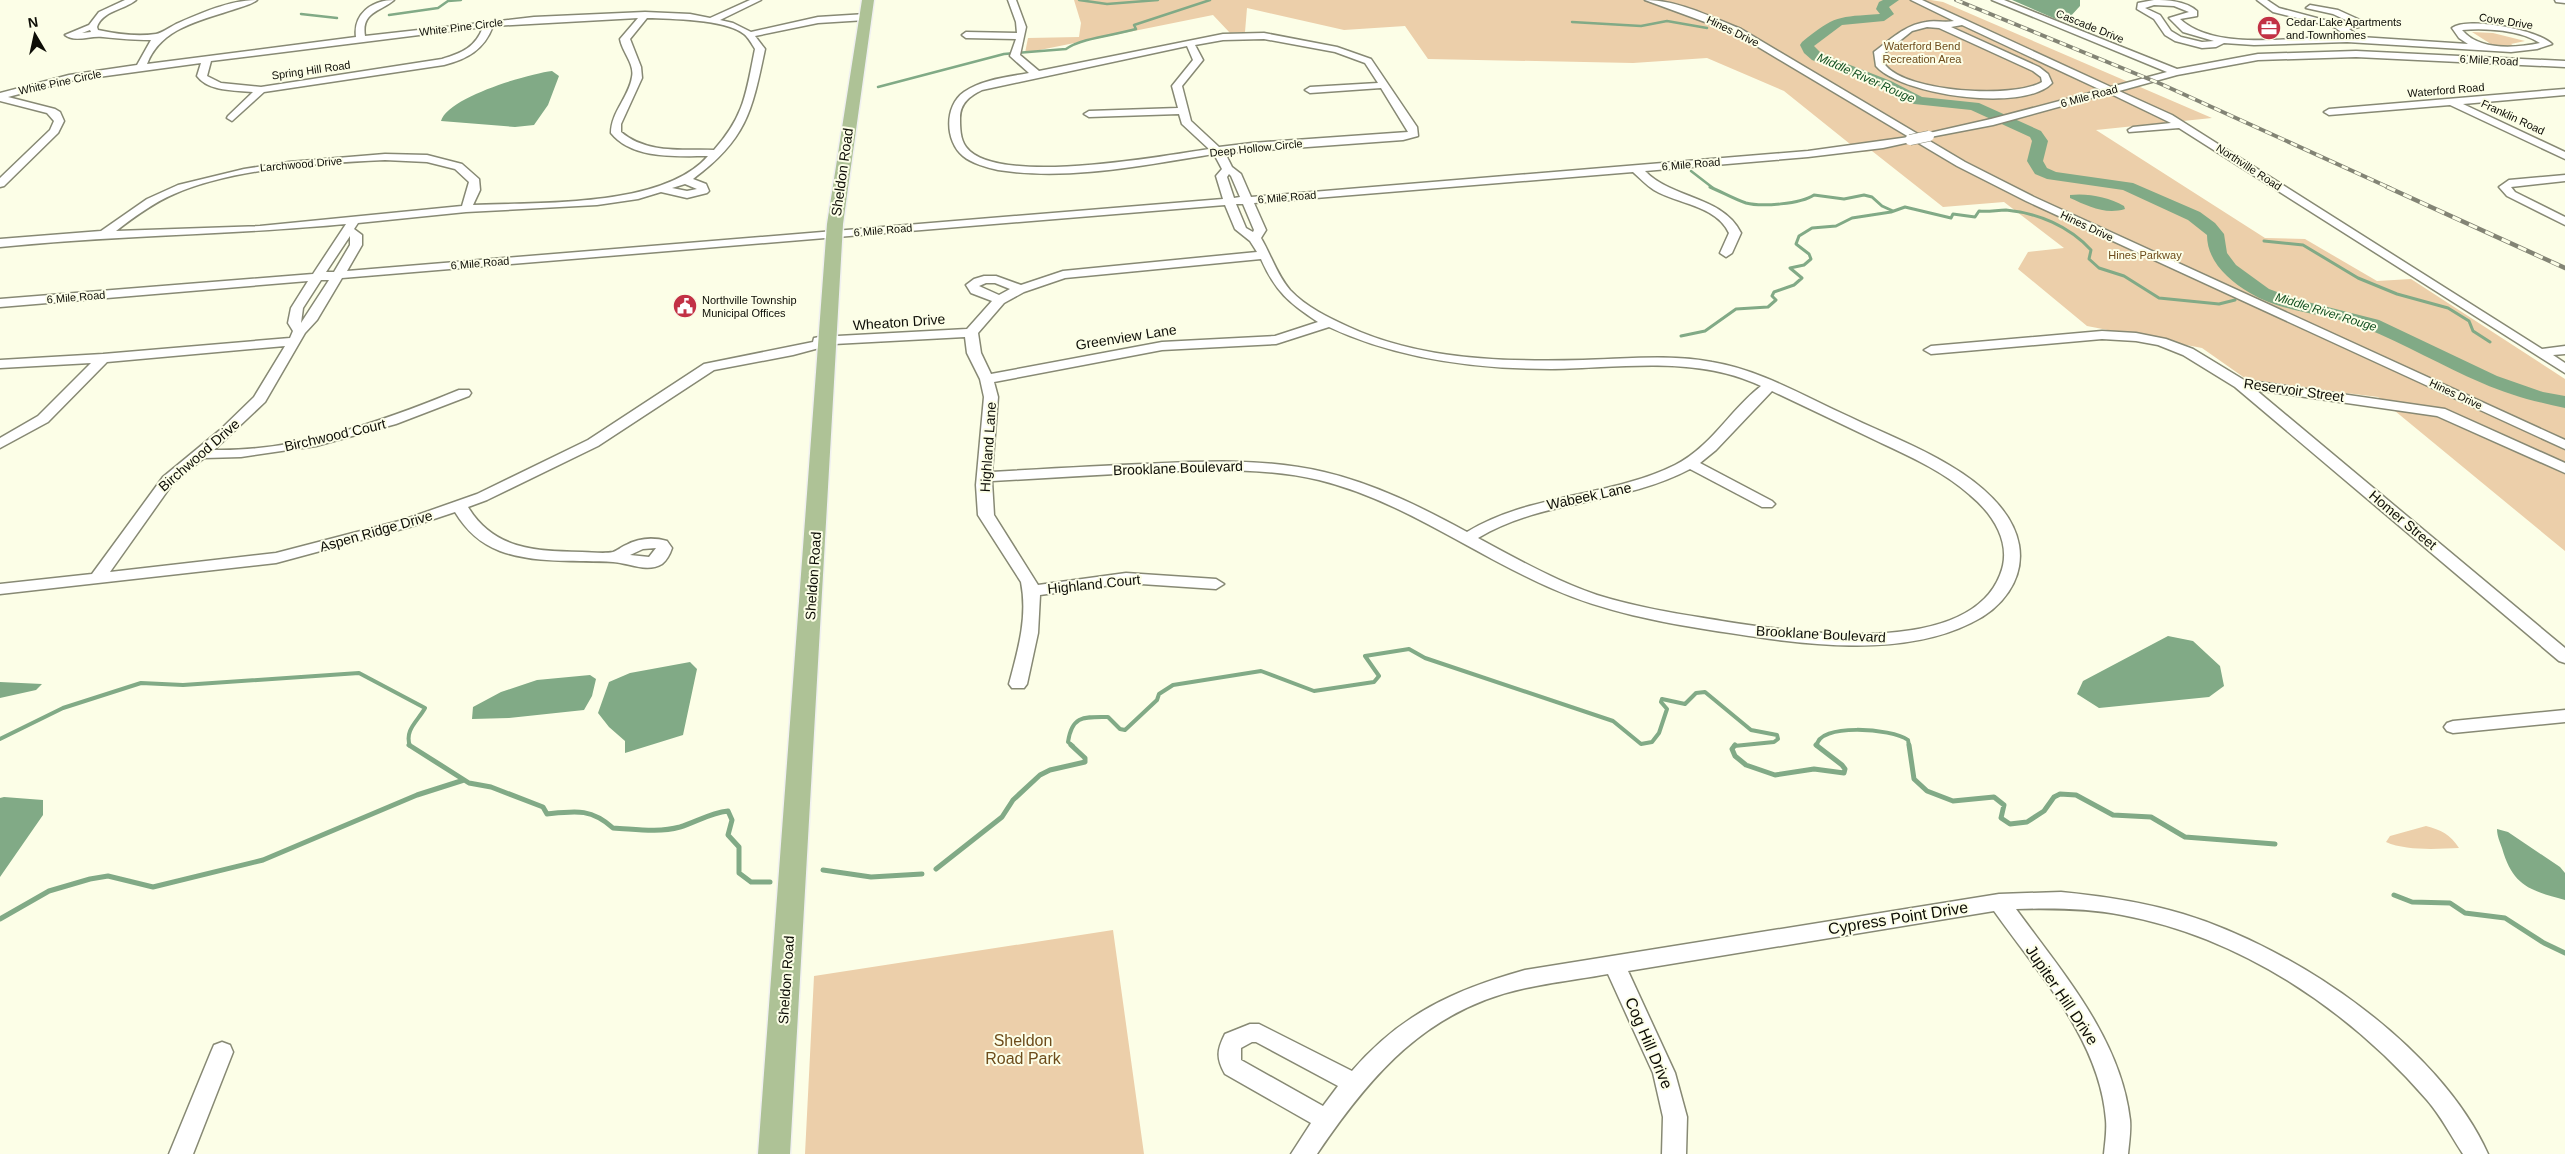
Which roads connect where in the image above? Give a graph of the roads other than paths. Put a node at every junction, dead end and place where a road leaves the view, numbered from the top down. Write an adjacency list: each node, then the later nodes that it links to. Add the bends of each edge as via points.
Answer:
1 (132, 0): 26 (street, via 102,14 96,30 121,38)
2 (253, 0): 26 (street)
3 (390, 0): 29 (street, via 361,18 358,26)
4 (757, 0): 18 (street)
5 (868, 0): 17 (main road, Sheldon Road)
6 (1012, 0): 25 (street, via 1022,27)
7 (1649, 0): 99 (street, Hines Drive, via 1738,31 1961,164 2030,199)
8 (1915, 0): 19 (street, Northville Road)
9 (1996, 0): 41 (street, Cascade Drive)
10 (2559, 0): 11 (street)
11 (2565, 0)
12 (2262, 1): 13 (street); 22 (street, via 2276,10)
13 (2280, 1): 22 (street, via 2335,12 2357,22)
14 (644, 15): 18 (street, White Pine Circle); 20 (street, White Pine Circle); 59 (street, via 625,39 626,49 638,70 616,124 616,133 634,146 648,150)
15 (2156, 17): 16 (street); 16 (street, via 2144,11 2141,5 2167,2 2194,14); 28 (street, via 2168,33 2178,39 2202,45)
16 (2173, 18): 28 (street, via 2192,32)
17 (866, 19): 23 (street, via 810,23); 73 (main road, Sheldon Road, via 838,201)
18 (712, 21): 23 (street, White Pine Circle, via 730,25)
19 (1964, 22): 21 (street); 34 (street, Northville Road)
20 (490, 24): 29 (street, White Pine Circle); 37 (street, Spring Hill Road, via 484,41)
21 (1941, 26): 36 (street); 36 (street, via 1927,24 1909,29 1877,54 1879,66 1910,82 1956,93 2009,94 2039,88 2047,83 2045,76 2036,69)
22 (2342, 28): 27 (street)
23 (749, 35): 59 (street, via 757,43 760,54 748,103 740,125)
24 (966, 35): 25 (street)
25 (1021, 36): 42 (street, via 1014,50 1015,56)
26 (160, 37): 40 (street, via 150,48)
27 (2357, 39): 30 (street, Cove Drive); 32 (street, Cove Drive)
28 (2223, 40): 30 (street, Cove Drive, via 2248,43 2298,39)
29 (361, 41): 35 (street, White Pine Circle)
30 (2314, 42): 33 (street, Cove Drive)
31 (1190, 43): 42 (street, Deep Hollow Circle); 43 (street, Deep Hollow Circle, via 1223,37 1264,36 1326,47 1368,61); 50 (street, via 1198,60 1177,86)
32 (2480, 47): 32 (street, Cove Drive, via 2513,48 2546,44 2537,37 2493,28 2456,28)
33 (2329, 53): 39 (street, 6 Mile Road); 41 (street, 6 Mile Road, via 2258,57)
34 (2038, 56): 36 (street); 46 (street, Northville Road)
35 (207, 59): 40 (street, White Pine Circle); 44 (street, Spring Hill Road, via 203,73 206,81 227,88)
36 (2012, 60)
37 (462, 61): 38 (street); 44 (street, Spring Hill Road)
38 (475, 61)
39 (2565, 64)
40 (141, 67): 48 (street, White Pine Circle, via 69,78)
41 (2176, 72): 46 (street, 6 Mile Road)
42 (1035, 73): 58 (street, Deep Hollow Circle, via 990,84 961,100 955,112 956,141 972,157 971,164 976,168 1070,168 1160,161)
43 (1385, 85): 45 (street); 58 (street, Deep Hollow Circle, via 1414,134 1251,146)
44 (261, 90): 54 (street)
45 (1310, 90)
46 (2112, 90): 53 (street, 6 Mile Road); 56 (street, Northville Road)
47 (2565, 92): 49 (street, Waterford Road)
48 (0, 97): 65 (street, via 52,111 59,121 54,130)
49 (2451, 102): 51 (street, Waterford Road); 60 (street, Franklin Road)
50 (1182, 111): 52 (street); 58 (street, via 1190,127)
51 (2329, 112)
52 (1089, 114)
53 (2013, 116): 55 (street, 6 Mile Road)
54 (232, 118)
55 (1993, 122): 61 (street, 6 Mile Road, bridge, via 1910,140 1835,151)
56 (2181, 124): 57 (street); 89 (street, Northville Road)
57 (2133, 130)
58 (1216, 152): 62 (street)
59 (716, 153): 64 (street)
60 (2565, 156)
61 (1636, 168): 67 (street, 6 Mile Road); 76 (street, via 1659,188 1717,212 1728,220 1735,233)
62 (1228, 169): 67 (street, via 1236,174); 68 (street, Brooklane Boulevard, via 1221,176)
63 (2565, 178): 70 (street, via 2509,183 2506,187 2511,194)
64 (685, 180): 66 (street); 66 (street, via 702,186 703,191 693,196 679,195)
65 (0, 184)
66 (662, 188): 69 (street, via 638,196 597,202)
67 (1246, 200): 68 (street, 6 Mile Road); 74 (street, Brooklane Boulevard, via 1260,230)
68 (1231, 202): 73 (street, 6 Mile Road); 74 (street, Brooklane Boulevard, via 1242,230)
69 (466, 209): 71 (street); 72 (street, Larchwood Drive, via 475,181 465,168 440,160 388,156 263,167 213,177 153,199)
70 (2565, 222)
71 (351, 226): 72 (street); 78 (street, via 356,235 356,245); 79 (street)
72 (105, 234): 75 (street)
73 (836, 234): 78 (street, 6 Mile Road); 86 (main road, Sheldon Road)
74 (1255, 238): 77 (street, Brooklane Boulevard)
75 (0, 243)
76 (1726, 253)
77 (1264, 255): 80 (street, via 1084,272); 83 (street, Brooklane Boulevard, via 1275,281 1293,300)
78 (338, 275): 79 (street, 6 Mile Road); 85 (street, Birchwood Drive)
79 (317, 277): 82 (street, 6 Mile Road); 85 (street, via 297,308 294,323)
80 (1020, 289): 81 (street); 81 (street, via 996,278 986,278 972,285 975,290)
81 (1000, 300): 84 (street)
82 (0, 303)
83 (1329, 324): 94 (street, Greenview Lane, via 1276,340 1155,347); 96 (street, Brooklane Boulevard, via 1387,344 1488,363 1678,361 1731,369)
84 (971, 333): 86 (street, Wheaton Drive); 94 (street, Highland Lane, via 974,353)
85 (298, 336): 90 (street); 100 (street, Birchwood Drive, via 260,399 226,433)
86 (829, 342): 92 (street, Aspen Ridge Drive); 122 (main road, Sheldon Road)
87 (1931, 350): 95 (street, Reservoir Street, via 2102,335 2128,336 2188,352)
88 (2565, 350): 89 (street)
89 (2541, 353): 93 (street, Northville Road)
90 (103, 358): 91 (street); 98 (street, via 43,419)
91 (0, 364)
92 (717, 364): 105 (street, Aspen Ridge Drive, via 593,443 535,473)
93 (2565, 369)
94 (987, 379): 103 (street, Highland Lane, via 991,397)
95 (2240, 384): 102 (street, Reservoir Street, via 2440,412); 112 (street, Homer Street)
96 (1771, 385): 101 (street, Wabeek Lane, via 1757,395 1710,448); 106 (street, Brooklane Boulevard, via 1941,466 1980,495 2007,529 2012,551 2012,573 1990,604 1971,618 1945,628 1892,638 1805,636 1745,630 1642,612 1592,599 1544,579)
97 (464, 393): 100 (street, Birchwood Court, via 387,424 322,441 245,453)
98 (0, 444)
99 (2565, 444)
100 (200, 453): 108 (street, Birchwood Drive, via 156,494)
101 (1689, 463): 104 (street); 106 (street, Wabeek Lane, via 1614,493 1524,510 1502,518)
102 (2565, 470)
103 (986, 477): 106 (street, Brooklane Boulevard, via 1205,465 1278,469 1354,485 1390,498); 111 (street, Highland Lane, via 986,515)
104 (1767, 504)
105 (459, 505): 107 (street, via 476,530 514,549 538,556); 108 (street, Aspen Ridge Drive, via 408,524 276,558)
106 (1468, 538)
107 (616, 557)
108 (96, 579): 110 (street, Aspen Ridge Drive)
109 (1216, 584): 111 (street, Highland Court, via 1126,578)
110 (0, 589)
111 (1032, 591): 113 (street, Highland Lane, via 1033,606)
112 (2565, 657)
113 (1018, 684)
114 (2565, 716): 115 (street)
115 (2453, 727)
116 (1999, 902): 117 (street, Cypress Point Drive); 125 (street, Jupiter Hill Drive, via 2076,1010 2102,1056 2115,1100 2119,1135); 126 (street, Cypress Point Drive, via 2051,898 2120,906 2184,922 2259,955 2334,1001 2392,1049 2436,1095)
117 (1615, 965): 119 (street, Cypress Point Drive, via 1505,984 1455,1003 1398,1037); 124 (street, Cog Hill Drive, via 1664,1073 1675,1117)
118 (222, 1052): 121 (street)
119 (1354, 1083): 120 (street, Cypress Point Drive); 120 (street, via 1267,1035 1250,1033 1234,1041 1229,1050 1229,1060 1234,1067)
120 (1326, 1120): 123 (street, Cypress Point Drive)
121 (181, 1154)
122 (774, 1154)
123 (1302, 1154)
124 (1674, 1154)
125 (2116, 1154)
126 (2476, 1154)

